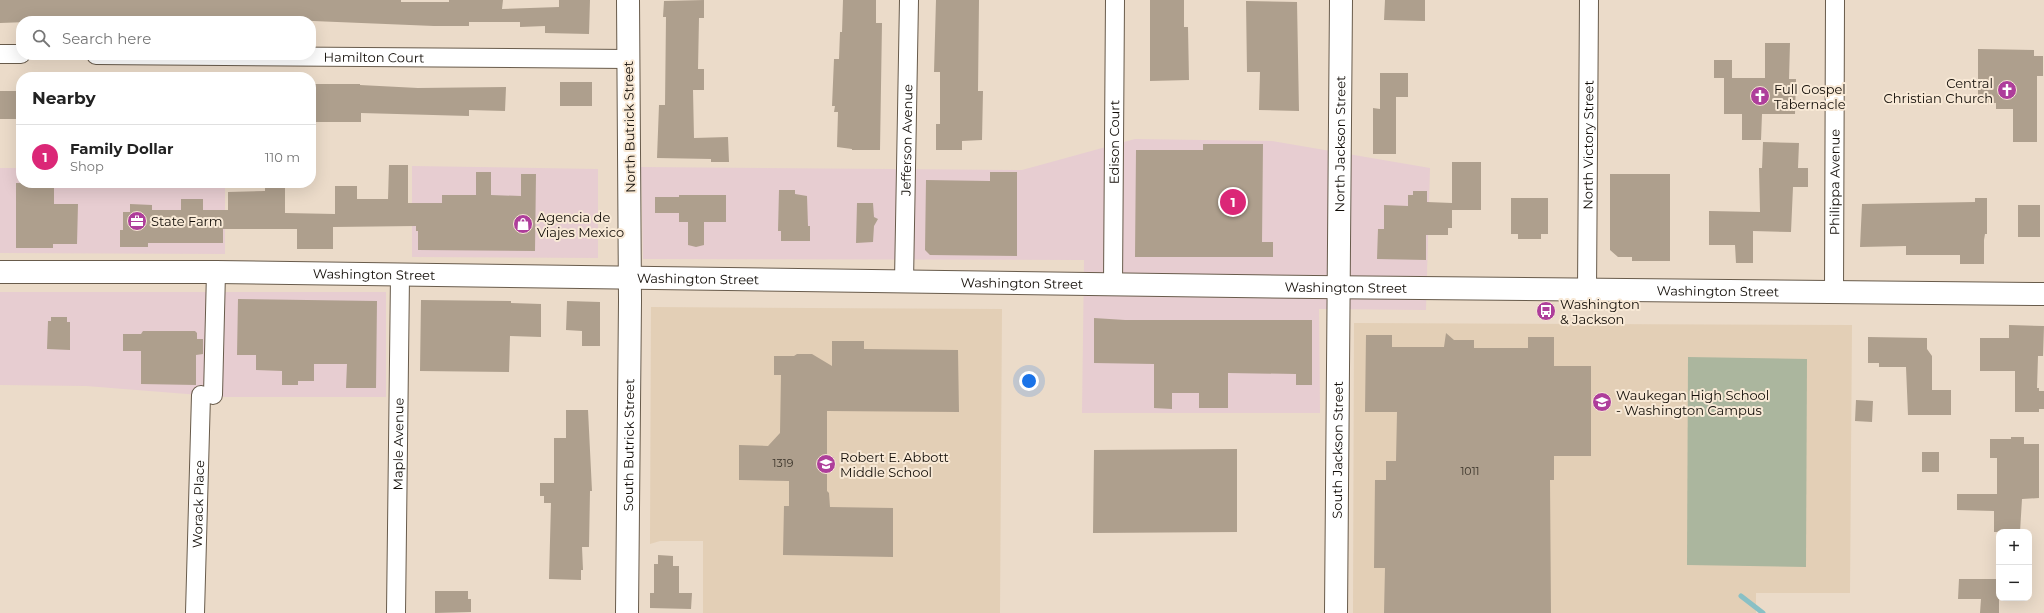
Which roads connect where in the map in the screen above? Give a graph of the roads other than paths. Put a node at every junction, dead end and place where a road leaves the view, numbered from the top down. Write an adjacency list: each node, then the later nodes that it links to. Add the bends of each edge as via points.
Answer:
1 (628, 0): 10 (main road, North Butrick Street)
2 (909, 0): 15 (street, Jefferson Avenue)
3 (1115, 0): 16 (street, Edison Court)
4 (1341, 0): 17 (main road, North Jackson Street)
5 (1589, 0): 18 (street, North Victory Street)
6 (1835, 0): 19 (street, Philippa Avenue)
7 (0, 54): 8 (street)
8 (16, 54)
9 (316, 57): 10 (street, Hamilton Court)
10 (628, 59): 14 (main road, North Butrick Street)
11 (0, 272): 12 (main road, Washington Street)
12 (216, 272): 13 (main road, Washington Street); 21 (street, Worack Place)
13 (400, 276): 14 (main road, Washington Street); 22 (street, Maple Avenue)
14 (630, 278): 15 (main road, Washington Street); 23 (main road, South Butrick Street)
15 (904, 281): 16 (main road, Washington Street)
16 (1113, 285): 17 (main road, Washington Street)
17 (1337, 288): 18 (main road, Washington Street); 24 (main road, South Jackson Street)
18 (1587, 291): 19 (main road, Washington Street)
19 (1834, 293): 20 (main road, Washington Street)
20 (2044, 294)
21 (195, 613)
22 (396, 613)
23 (627, 613)
24 (1336, 613)

